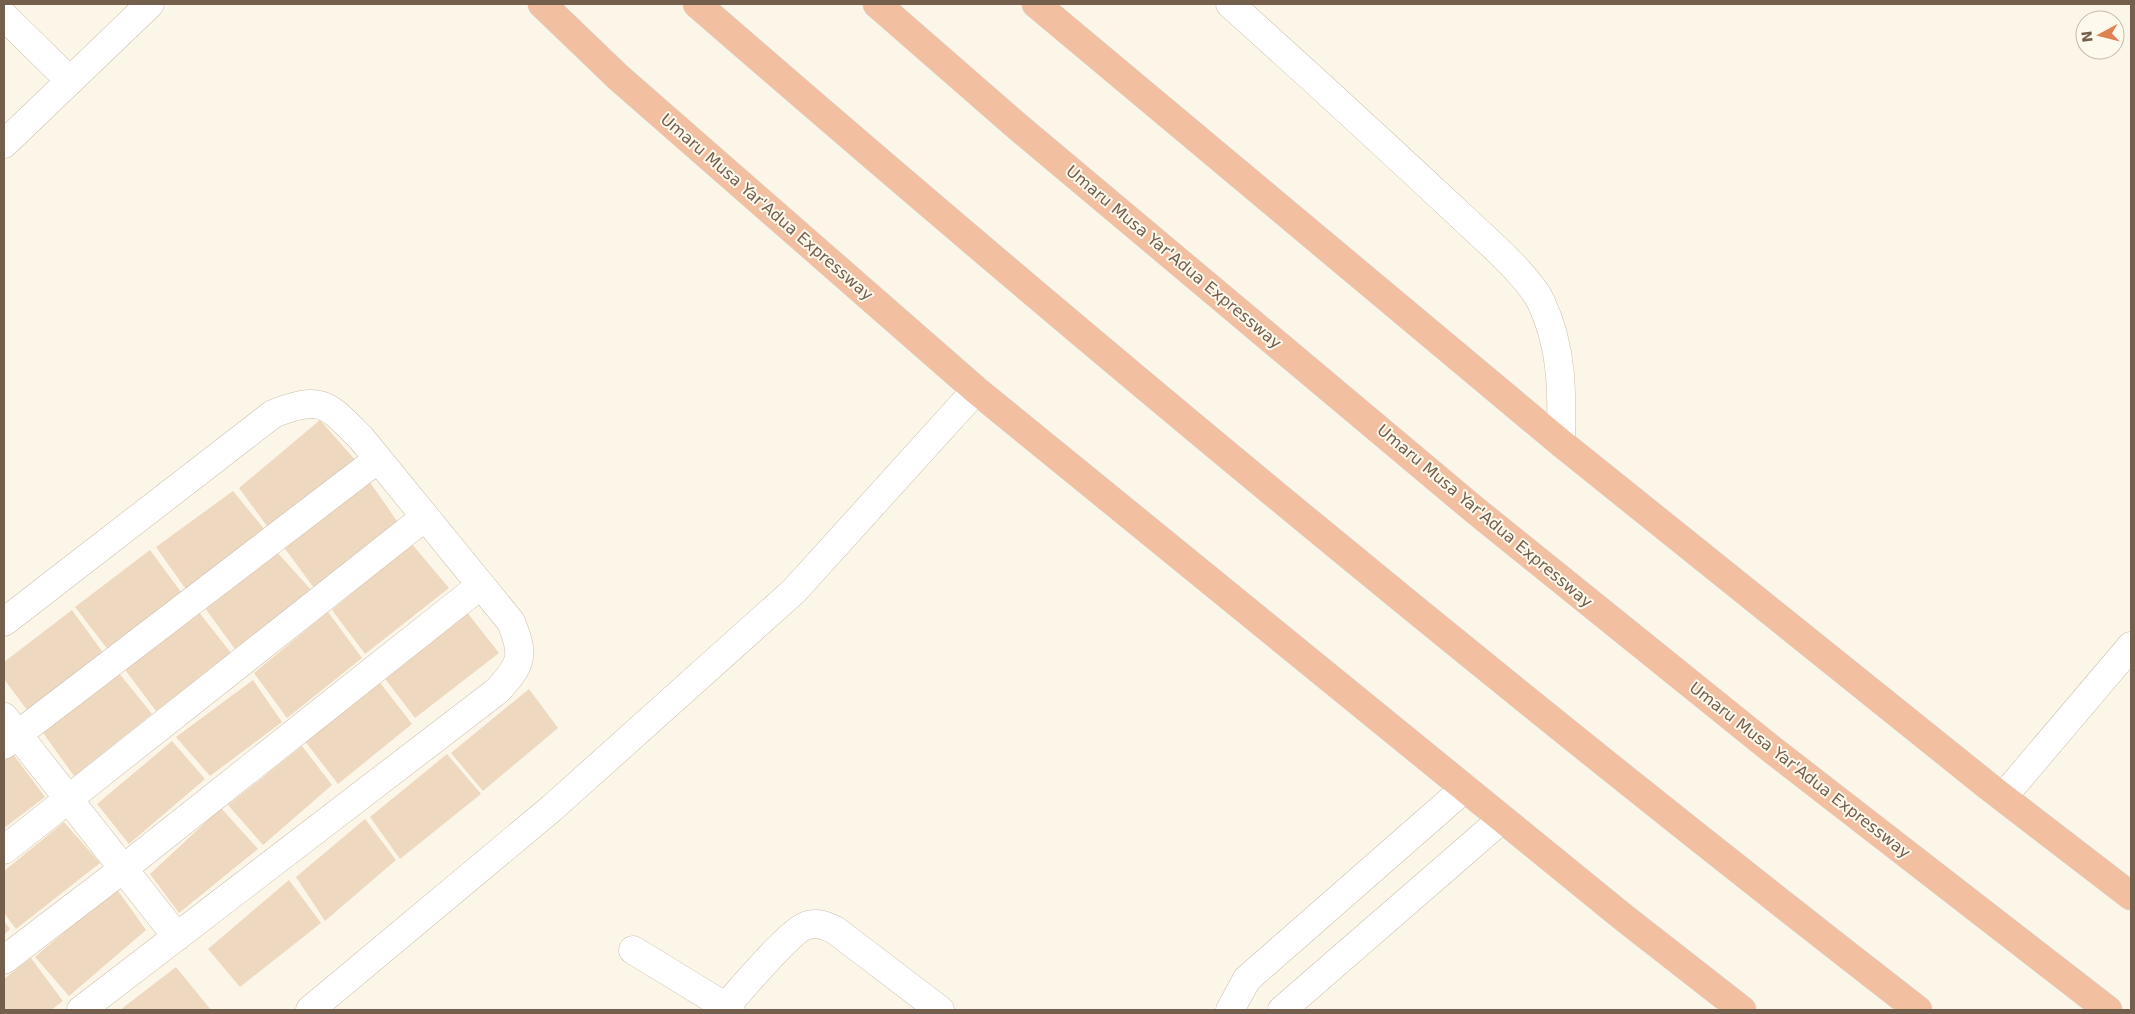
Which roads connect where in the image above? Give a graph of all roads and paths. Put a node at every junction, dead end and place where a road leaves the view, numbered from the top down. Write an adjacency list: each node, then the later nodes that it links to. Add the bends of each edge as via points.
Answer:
1 (150, 4): 8 (street)
2 (542, 4): 10 (highway, Umaru Musa Yar'Adua Expressway, via 618,77)
3 (697, 4): 36 (highway, via 1204,436 1499,677)
4 (877, 4): 37 (highway, Umaru Musa Yar'Adua Expressway, via 1018,127 1476,511 1770,748)
5 (1036, 4): 11 (highway)
6 (1230, 4): 11 (street, via 1506,260 1541,301 1556,340 1562,386)
7 (4, 16): 8 (street)
8 (70, 81): 9 (street)
9 (4, 144)
10 (976, 390): 18 (highway, Umaru Musa Yar'Adua Expressway); 31 (street, via 794,591 552,808)
11 (1561, 443): 19 (highway)
12 (378, 460): 13 (street); 15 (street, via 335,412 314,402 273,414); 17 (street)
13 (425, 517): 14 (street); 20 (street)
14 (481, 585): 23 (street); 25 (street, via 511,622 520,645 516,671 497,691)
15 (4, 622)
16 (2131, 646): 19 (street)
17 (8, 732): 20 (street)
18 (1465, 788): 21 (highway, Umaru Musa Yar'Adua Expressway); 33 (street, via 1246,978)
19 (2003, 797): 24 (highway)
20 (68, 799): 22 (street); 23 (street)
21 (1502, 818): 34 (street); 35 (highway, Umaru Musa Yar'Adua Expressway)
22 (4, 850)
23 (123, 869): 25 (street); 27 (street)
24 (2131, 896)
25 (177, 937): 30 (street)
26 (633, 950): 28 (street)
27 (4, 960)
28 (694, 999): 29 (street)
29 (728, 1008): 32 (street, via 794,935 807,925 822,924 835,930)
30 (81, 1010)
31 (310, 1010)
32 (940, 1010)
33 (1230, 1010)
34 (1282, 1010)
35 (1742, 1010)
36 (1918, 1010)
37 (2108, 1010)

